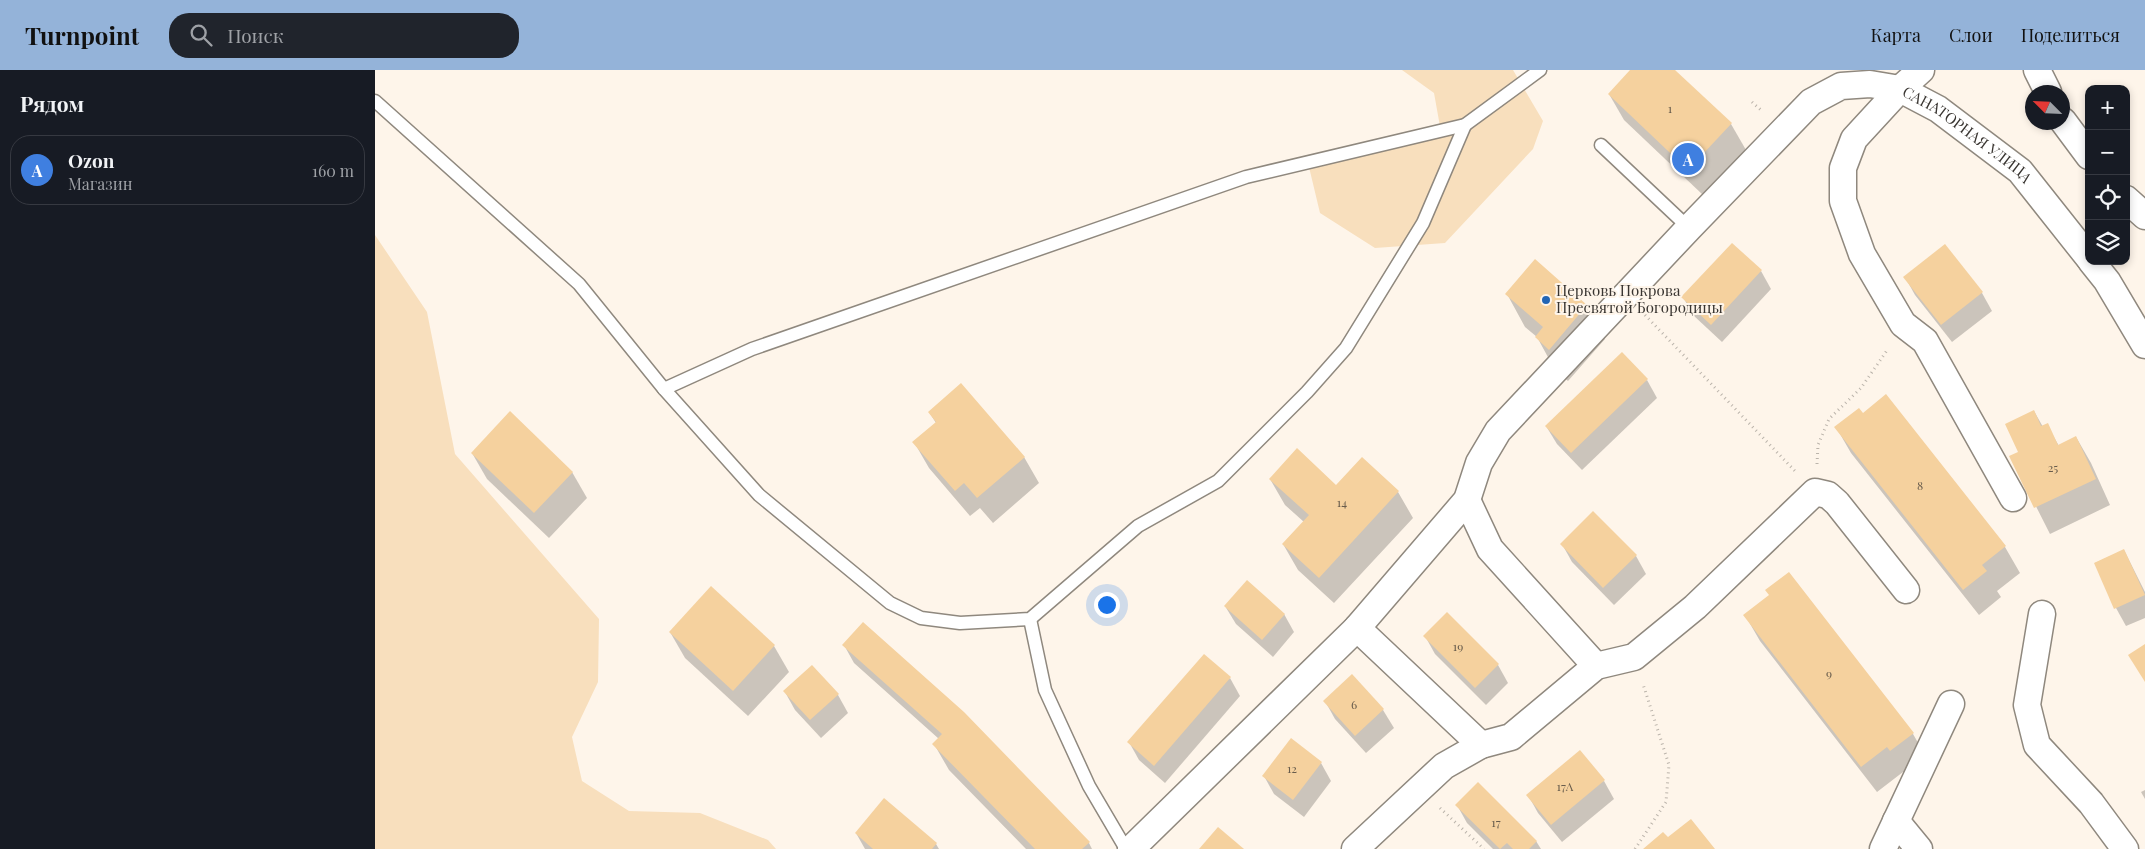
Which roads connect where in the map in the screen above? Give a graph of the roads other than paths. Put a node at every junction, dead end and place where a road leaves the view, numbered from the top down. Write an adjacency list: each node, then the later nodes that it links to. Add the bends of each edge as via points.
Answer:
1 (1540, 70): 7 (lane)
2 (1921, 70): 5 (street)
3 (2037, 70): 4 (street)
4 (2044, 85)
5 (1900, 89): 13 (street, САНАТОРНАЯ УЛИЦА, via 1839,82 1811,102); 14 (street, САНАТОРНАЯ УЛИЦА, via 1938,109 2019,171); 18 (street, via 1854,138 1843,168 1843,201 1862,254 1903,324 1925,340)
6 (375, 101): 17 (lane, via 579,284)
7 (1465, 125): 17 (lane, via 1246,176 752,349); 22 (lane, via 1423,223 1346,348 1219,481 1138,526)
8 (2070, 130): 10 (street)
9 (1601, 145): 13 (lane)
10 (2085, 151)
11 (2130, 202): 12 (street)
12 (2145, 216)
13 (1689, 228): 19 (street, САНАТОРНАЯ УЛИЦА, via 1498,431 1479,463)
14 (2085, 253)
15 (2094, 265): 16 (street)
16 (2145, 345)
17 (664, 389): 22 (lane, via 759,495 890,603 921,618 960,623)
18 (2013, 498)
19 (1467, 500): 23 (street); 24 (street, via 1490,549)
20 (1906, 590): 24 (street, via 1837,503 1828,495 1815,492 1695,607 1634,657)
21 (2042, 614): 33 (street, via 2027,705 2037,745 2091,803)
22 (1030, 618): 28 (lane, via 1045,690 1089,786)
23 (1357, 628): 26 (street); 29 (street)
24 (1596, 666): 26 (street, via 1511,737)
25 (1951, 704): 27 (street)
26 (1481, 745): 30 (street, via 1444,766)
27 (1896, 821): 31 (street); 32 (street)
28 (1126, 849)
29 (1131, 849)
30 (1355, 849)
31 (1883, 849)
32 (1919, 849)
33 (2125, 849)

